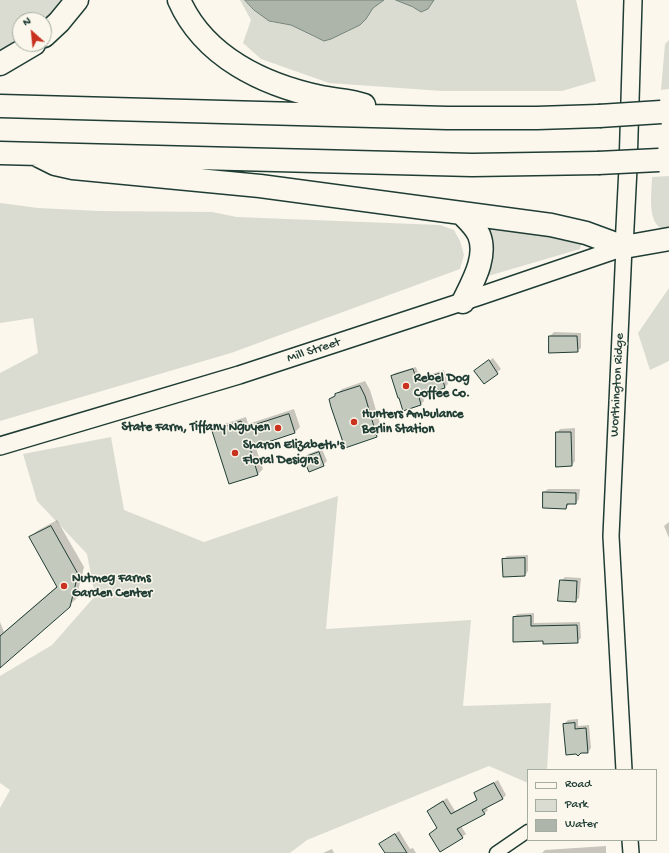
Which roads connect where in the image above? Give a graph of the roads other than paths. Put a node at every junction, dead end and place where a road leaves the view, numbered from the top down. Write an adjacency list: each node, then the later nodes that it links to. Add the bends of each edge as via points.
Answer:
1 (77, 0): 4 (highway)
2 (179, 0): 9 (highway, via 193,24 213,46 252,74 287,88 361,104)
3 (633, 0): 15 (main road, Worthington Ridge)
4 (52, 29)
5 (20, 52): 6 (highway)
6 (0, 64)
7 (0, 106): 9 (highway)
8 (665, 112): 9 (highway, bridge, via 522,118)
9 (390, 116)
10 (0, 153): 11 (highway)
11 (35, 154): 12 (highway, bridge, via 472,165 598,164); 13 (highway, via 56,164 74,168 253,185)
12 (664, 159)
13 (461, 213): 15 (highway, via 566,228); 16 (highway, via 476,230 482,247 478,270)
14 (669, 238): 15 (highway)
15 (624, 247): 16 (main road, Mill Street); 18 (street, Worthington Ridge, via 611,536)
16 (463, 302): 17 (main road, Mill Street, via 239,375)
17 (0, 446)
18 (623, 769)
19 (527, 833): 21 (street)
20 (630, 841): 22 (street)
21 (496, 853)
22 (631, 853)

